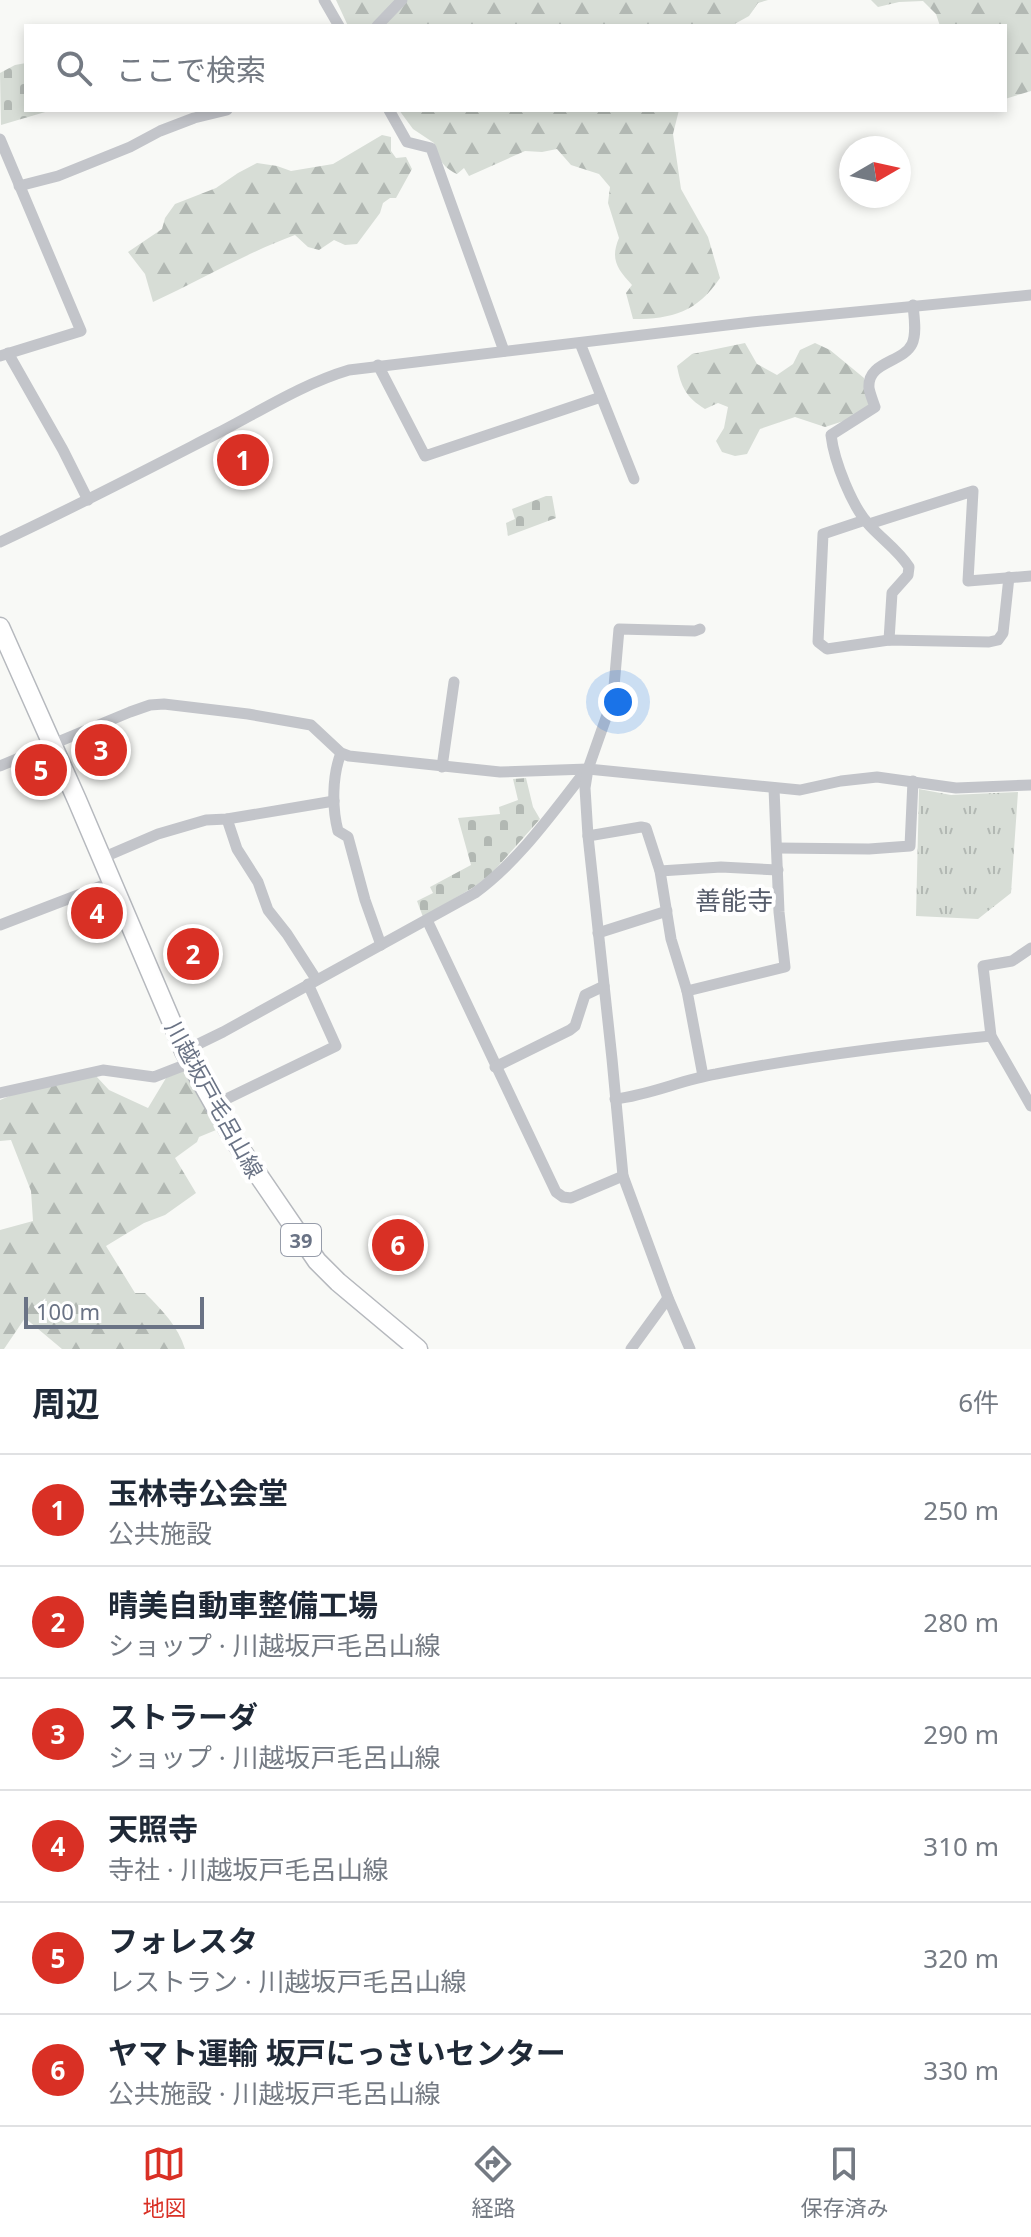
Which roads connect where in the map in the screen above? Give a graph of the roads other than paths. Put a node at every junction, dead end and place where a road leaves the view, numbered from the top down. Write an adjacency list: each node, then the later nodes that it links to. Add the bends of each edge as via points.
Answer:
1 (324, 0): 3 (street)
2 (402, 0): 4 (street)
3 (338, 24)
4 (379, 24)
5 (220, 112): 8 (street, via 160,131 58,176)
6 (390, 112): 12 (street, via 407,142 431,148)
7 (0, 139): 8 (street)
8 (19, 186): 13 (street, via 81,331)
9 (1031, 295): 10 (street)
10 (913, 305): 11 (street); 18 (street, via 913,342 871,377 875,407 831,435 845,481)
11 (580, 343): 12 (street); 15 (street)
12 (504, 351): 14 (street)
13 (4, 354): 17 (street)
14 (378, 365): 15 (street, via 425,456); 17 (street, via 331,375)
15 (601, 397): 16 (street)
16 (634, 479)
17 (88, 500): 19 (street)
18 (867, 522): 21 (street, via 973,491 968,581); 24 (street, via 910,571 892,593); 24 (street, via 823,534 818,642 827,649)
19 (0, 542)
20 (1031, 576): 21 (street)
21 (1009, 577): 24 (street, via 998,640)
22 (0, 627): 26 (main road, 川越坂戸毛呂山線 / 39)
23 (700, 629): 30 (street, via 619,629 613,698)
24 (889, 640)
25 (454, 682): 29 (street)
26 (52, 743): 27 (street, via 164,704 311,725); 28 (street); 38 (main road, 川越坂戸毛呂山線 / 39)
27 (341, 753): 29 (street); 34 (street)
28 (0, 766)
29 (442, 767): 30 (street, via 500,772)
30 (588, 769): 33 (street); 36 (street); 43 (street, via 491,881)
31 (913, 781): 32 (street, via 956,788); 33 (street, via 877,777 800,790); 37 (street, via 910,846)
32 (1031, 785)
33 (774, 788): 37 (street)
34 (334, 801): 35 (street); 46 (street, via 338,831 348,837)
35 (227, 819): 38 (street, via 158,834); 48 (street, via 268,910)
36 (588, 836): 40 (street, via 646,828); 45 (street)
37 (777, 848): 39 (street)
38 (102, 858): 41 (main road, 川越坂戸毛呂山線 / 39)
39 (778, 870): 40 (street); 50 (street, via 785,967)
40 (660, 871): 42 (street)
41 (112, 882): 44 (street); 52 (main road, 川越坂戸毛呂山線 / 39)
42 (667, 911): 45 (street); 50 (street)
43 (427, 920): 46 (street); 53 (street)
44 (0, 925)
45 (598, 933): 49 (street)
46 (381, 945): 48 (street)
47 (1031, 948): 51 (street, via 1012,961 983,966)
48 (312, 981): 52 (street); 57 (street, via 336,1046)
49 (604, 986): 53 (street, via 585,995 570,1030); 56 (street)
50 (687, 991): 54 (street)
51 (991, 1036): 54 (street, via 874,1048); 58 (street)
52 (187, 1057): 55 (street, via 154,1077 103,1070); 57 (main road, 川越坂戸毛呂山線 / 39)
53 (495, 1067): 59 (street, via 556,1192 571,1198)
54 (703, 1076): 56 (street)
55 (0, 1093)
56 (615, 1099): 59 (street)
57 (214, 1105): 61 (main road, 川越坂戸毛呂山線 / 39, via 317,1261)
58 (1031, 1106)
59 (623, 1176): 60 (street)
60 (668, 1298): 62 (street); 63 (street)
61 (418, 1349)
62 (631, 1349)
63 (690, 1349)

